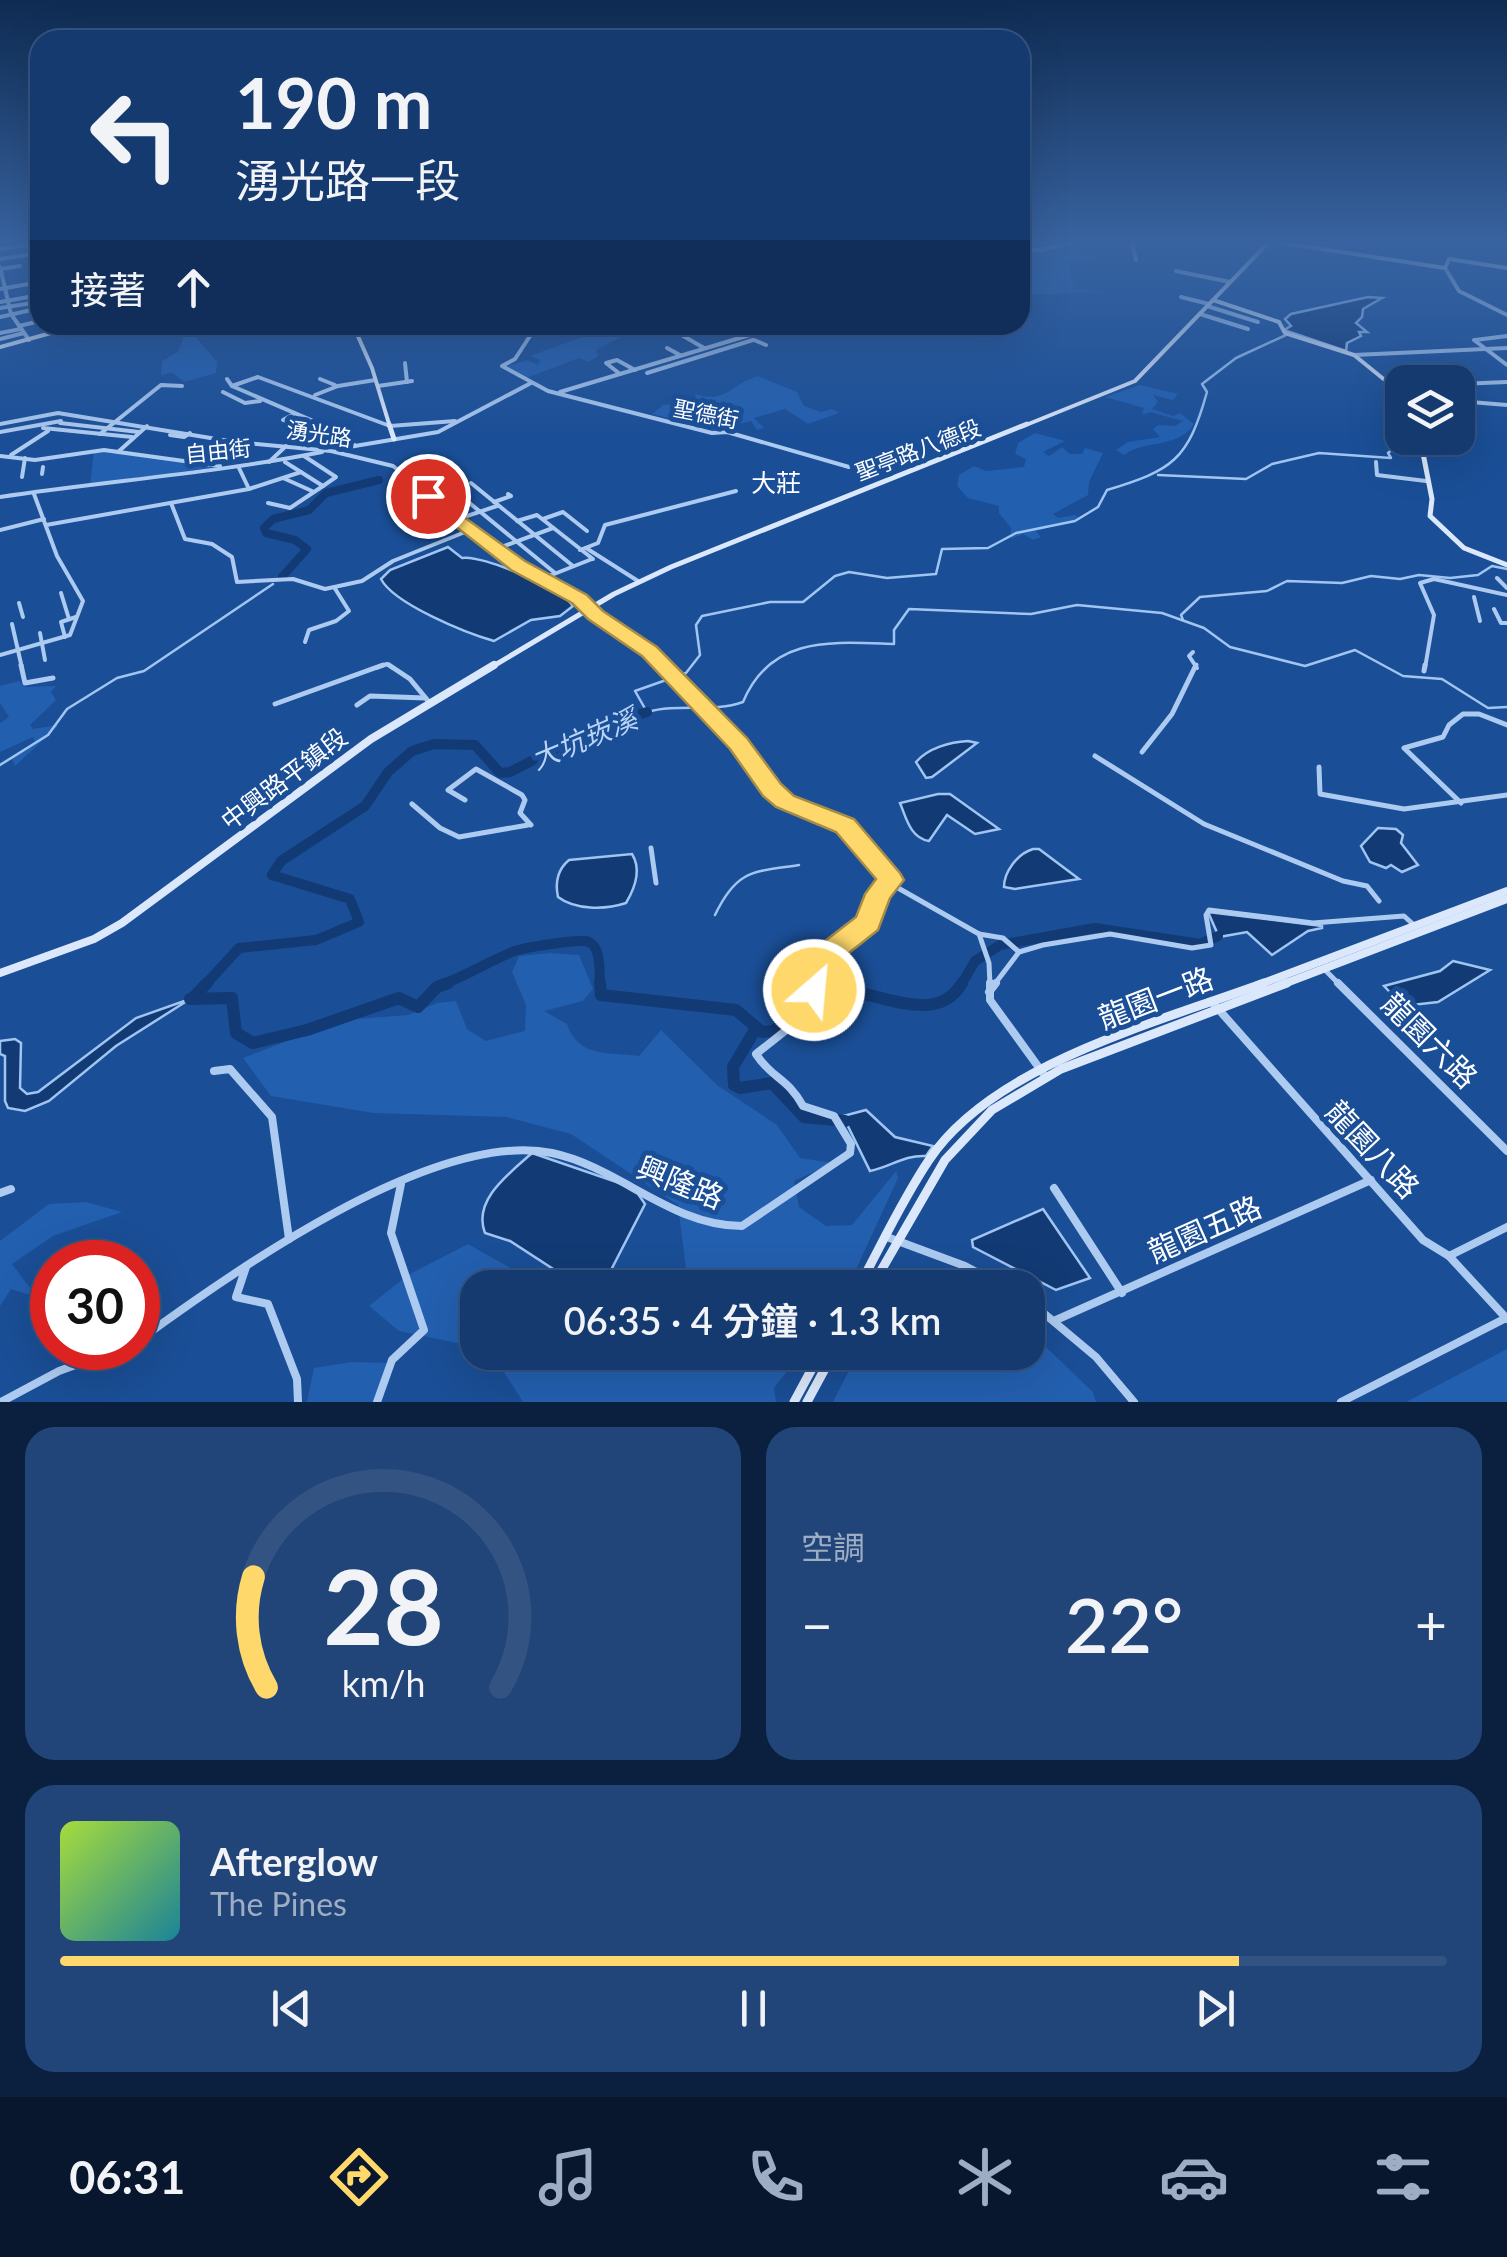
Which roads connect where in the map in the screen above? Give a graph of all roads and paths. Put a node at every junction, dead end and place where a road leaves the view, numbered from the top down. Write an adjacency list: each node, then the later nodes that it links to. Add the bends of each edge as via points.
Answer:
1 (10, 308): 13 (street)
2 (1205, 308): 5 (street, 聖亭路八德段)
3 (1229, 308): 29 (street)
4 (1218, 310): 6 (street); 7 (street)
5 (1200, 314): 6 (street); 124 (street, 聖亭路八德段, via 1132,383)
6 (1208, 316): 8 (street)
7 (1240, 316): 8 (street); 9 (street)
8 (1227, 322): 11 (street)
9 (1258, 322)
10 (30, 328): 13 (street)
11 (1248, 328)
12 (30, 332): 13 (street)
13 (24, 333): 14 (street); 22 (street); 22 (street)
14 (30, 333)
15 (358, 335): 42 (street)
16 (529, 335): 43 (street, via 515,360 502,366)
17 (682, 335): 25 (street)
18 (749, 335): 21 (street)
19 (756, 335): 21 (street)
20 (1507, 336): 26 (street, via 1474,340)
21 (754, 337): 23 (street); 25 (street); 28 (street)
22 (0, 341)
23 (766, 345)
24 (668, 348): 30 (street)
25 (704, 348): 28 (street); 30 (street)
26 (1487, 349): 27 (street); 29 (street); 34 (street)
27 (1506, 349)
28 (712, 353): 31 (street); 32 (street)
29 (1354, 355): 44 (street)
30 (681, 356): 32 (street); 36 (street)
31 (719, 357)
32 (688, 360): 35 (street); 37 (street)
33 (405, 363): 42 (street, via 409,382)
34 (1507, 364)
35 (700, 366)
36 (634, 370): 38 (street); 38 (street, via 617,360 605,364)
37 (647, 373)
38 (620, 374): 50 (street)
39 (320, 378): 48 (street)
40 (227, 379): 47 (street)
41 (1507, 382): 45 (street)
42 (377, 383): 48 (street); 63 (street)
43 (531, 383): 50 (street, 聖德街); 58 (street, 自由街)
44 (1385, 383)
45 (1475, 383)
46 (182, 386): 57 (street, via 161,385)
47 (232, 386): 51 (street, via 258,378); 52 (street)
48 (338, 386): 51 (street)
49 (223, 392): 52 (street, via 245,403)
50 (557, 393): 86 (street, 聖德街)
51 (312, 396): 63 (street)
52 (263, 400): 55 (street)
53 (1475, 402): 54 (street)
54 (1507, 404)
55 (294, 414): 60 (street, via 283,420); 75 (street, via 348,436)
56 (71, 415): 57 (street, 湧光路); 59 (street); 61 (street, 湧光路)
57 (114, 421): 62 (street, 湧光路); 66 (street)
58 (458, 421): 63 (street); 73 (street, 自由街, via 438,432)
59 (61, 422): 65 (street); 66 (street); 67 (street)
60 (292, 423)
61 (0, 424)
62 (147, 426): 68 (street); 69 (street, 湧光路)
63 (390, 426): 73 (street)
64 (43, 428): 65 (street)
65 (50, 429): 70 (street); 81 (street)
66 (106, 429): 68 (street); 70 (street)
67 (0, 432)
68 (139, 432): 72 (street)
69 (190, 433): 71 (street); 74 (street, 湧光路)
70 (100, 434): 72 (street)
71 (170, 435)
72 (132, 437): 77 (street)
73 (394, 439): 75 (street, 自由街)
74 (286, 446): 76 (street, 湧光路); 85 (street)
75 (355, 446): 76 (street, 自由街)
76 (331, 450): 80 (street, 自由街); 106 (street, 湧光路, via 393,466)
77 (118, 452): 82 (street); 87 (street)
78 (1422, 455): 93 (street)
79 (0, 456): 81 (street)
80 (304, 456): 83 (street, 自由街); 95 (street, via 336,477)
81 (9, 457): 82 (street)
82 (25, 458): 90 (street)
83 (282, 460): 85 (street, 自由街); 89 (street)
84 (1376, 462): 93 (street, via 1377,474)
85 (267, 464): 88 (street, 自由街)
86 (848, 467)
87 (228, 468): 88 (street, 自由街); 99 (street, 自由街)
88 (240, 468): 96 (street)
89 (301, 472): 91 (street); 95 (street)
90 (22, 477)
91 (283, 478): 96 (street); 98 (street)
92 (439, 478): 105 (street)
93 (1426, 481): 120 (street, via 1430,516 1444,534 1471,554)
94 (472, 483): 104 (street)
95 (323, 486): 98 (street)
96 (248, 490): 103 (street)
97 (736, 490): 117 (street, via 605,525 603,537)
98 (314, 492): 102 (street, via 290,508)
99 (34, 494): 101 (street, 自由街); 109 (street)
100 (508, 494): 104 (street)
101 (0, 497)
102 (268, 502)
103 (171, 503): 109 (street); 125 (street, via 185,539 232,556 237,582 294,579)
104 (496, 504): 105 (street); 108 (street)
105 (480, 512): 106 (street); 115 (street)
106 (458, 519): 112 (street, 湧光路)
107 (543, 519): 108 (street); 110 (street); 113 (street, via 563,512)
108 (517, 521): 114 (street)
109 (45, 522): 111 (street); 133 (street, via 84,601)
110 (553, 528): 114 (street); 117 (street)
111 (0, 530)
112 (470, 530): 116 (street, 湧光路); 125 (street, via 367,580)
113 (587, 531)
114 (535, 535): 115 (street); 119 (street)
115 (517, 542): 116 (street); 121 (street)
116 (496, 549): 122 (street, 湧光路)
117 (583, 549): 118 (street)
118 (596, 558): 119 (street); 124 (street)
119 (573, 566): 121 (street)
120 (1507, 566)
121 (555, 573): 122 (street)
122 (544, 578): 130 (street, 湧光路)
123 (1497, 578): 126 (street)
124 (638, 582): 130 (street, 聖亭路八德段)
125 (334, 587): 139 (street, via 349,611 309,630)
126 (1507, 591): 145 (street, via 1434,579 1420,583 1434,615)
127 (61, 593): 133 (street)
128 (1474, 597): 134 (street)
129 (19, 602): 132 (street)
130 (589, 608): 147 (street, 中興路平鎮段); 159 (street, 湧光路, via 668,668 785,802 845,826)
131 (1494, 609): 136 (street)
132 (22, 617)
133 (73, 618): 138 (street); 138 (street, via 61,622)
134 (1480, 620)
135 (12, 624): 141 (street)
136 (1507, 624)
137 (40, 633): 140 (street)
138 (68, 636): 140 (street)
139 (306, 642)
140 (41, 644): 141 (street); 144 (street)
141 (18, 650): 143 (street); 146 (street, via 25,684)
142 (1194, 652): 151 (street, via 1197,667)
143 (0, 655)
144 (45, 660)
145 (1424, 670)
146 (53, 678)
147 (427, 700): 148 (street, via 387,664); 149 (street, via 370,696); 168 (street, 中興路平鎮段, via 122,923)
148 (275, 704)
149 (357, 705)
150 (1507, 725): 156 (street, via 1467,712 1443,737 1404,748)
151 (1142, 752)
152 (1095, 756): 162 (street, via 1204,824 1367,886)
153 (1319, 767): 156 (street, via 1320,794 1404,809)
154 (1507, 795): 156 (street)
155 (465, 800): 157 (street, via 448,790 476,769 526,800 520,813 531,826 451,835)
156 (1460, 802)
157 (412, 804)
158 (650, 848): 160 (street)
159 (891, 880): 165 (street, 湧光路); 175 (street, 興隆路, via 868,923 822,959 814,990 823,1001 756,1054 766,1070 791,1084 803,1106 834,1116 850,1154 734,1228 549,1152 495,1153)
160 (656, 883)
161 (1507, 891): 163 (street, 龍園一路)
162 (1380, 901)
163 (1502, 901): 164 (street, 龍園一路); 167 (street, 龍園一路)
164 (1416, 926): 166 (street, via 1404,916 1312,923 1208,910 1213,943 1192,948 1110,934); 167 (street, 龍園一路)
165 (978, 934): 166 (street, 湧光路, via 1003,938); 169 (street)
166 (1020, 952): 169 (street)
167 (1322, 966): 170 (street, 龍園一路); 173 (street, 龍園六路)
168 (0, 974)
169 (990, 992): 172 (street)
170 (1215, 1006): 172 (street, 龍園一路); 174 (street, 龍園八路)
171 (214, 1070): 180 (street, via 230,1069 272,1117)
172 (1042, 1073): 181 (street, 龍園一路, via 998,1103 951,1149)
173 (1507, 1151)
174 (1372, 1180): 182 (street, 龍園八路, via 1423,1240); 187 (street, 龍園五路)
175 (400, 1184): 180 (street, 興隆路); 197 (street, via 391,1233 424,1330 400,1345)
176 (1054, 1188): 187 (street)
177 (11, 1189): 178 (street)
178 (0, 1193)
179 (1507, 1226): 182 (street)
180 (289, 1238): 183 (street, 興隆路)
181 (892, 1239): 184 (street); 185 (street); 186 (street)
182 (1449, 1256): 189 (street, 龍園八路)
183 (247, 1264): 191 (street, 興隆路); 196 (street, via 236,1297 268,1304 297,1379)
184 (870, 1270)
185 (879, 1270)
186 (972, 1270)
187 (1122, 1292): 190 (street, 龍園五路)
188 (1045, 1312): 190 (street)
189 (1507, 1319): 201 (street)
190 (1056, 1320): 200 (street)
191 (160, 1325)
192 (62, 1370): 195 (street)
193 (811, 1370): 198 (street)
194 (825, 1370): 199 (street)
195 (2, 1402)
196 (298, 1402)
197 (377, 1402)
198 (794, 1402)
199 (808, 1402)
200 (1134, 1402)
201 (1341, 1402)

